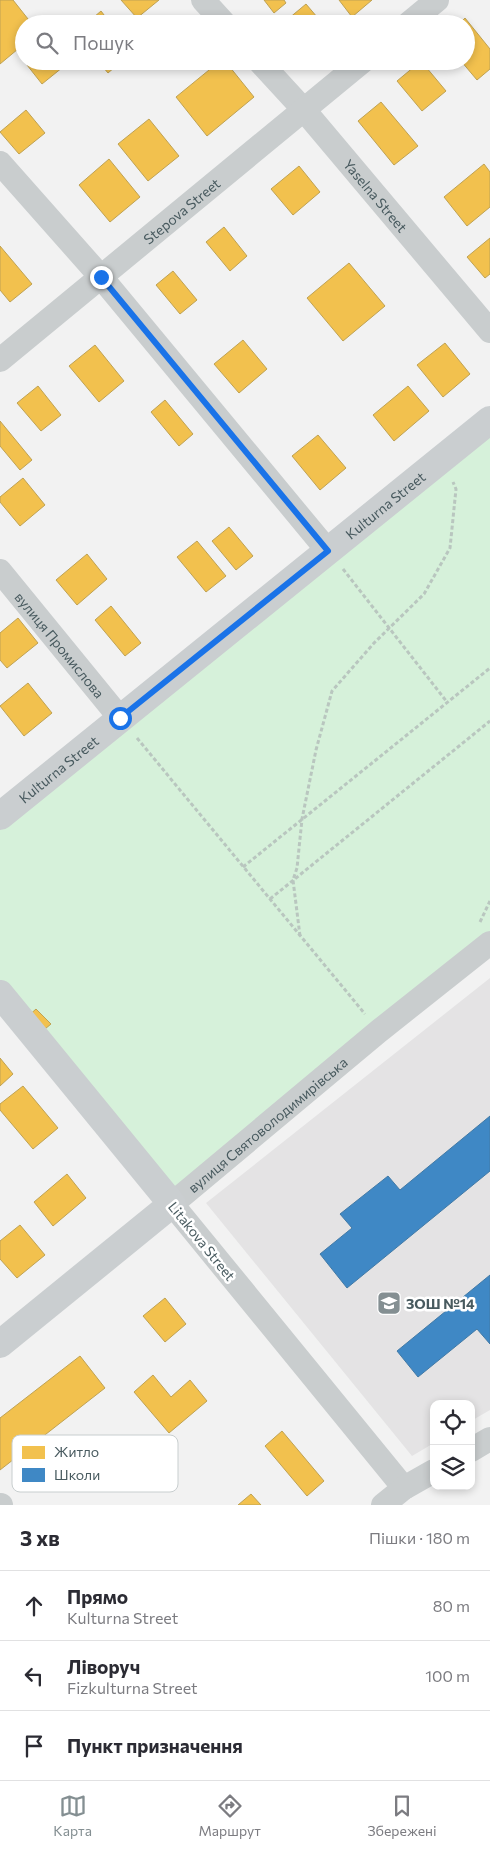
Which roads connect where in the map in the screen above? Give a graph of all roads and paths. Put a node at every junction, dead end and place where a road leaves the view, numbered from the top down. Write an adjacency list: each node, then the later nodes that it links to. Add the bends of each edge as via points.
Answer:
1 (203, 0): 3 (street)
2 (437, 0): 4 (street)
3 (217, 15)
4 (419, 15)
5 (267, 70): 7 (street, Yaselna Street)
6 (352, 70): 7 (street, Stepova Street)
7 (304, 110): 9 (street, Stepova Street); 10 (street, Yaselna Street)
8 (0, 163): 9 (street)
9 (101, 277): 11 (street, Stepova Street); 14 (street)
10 (490, 331)
11 (0, 360)
12 (490, 420): 13 (street, Kulturna Street)
13 (443, 458): 14 (street, Kulturna Street); 16 (path, via 456,489 450,548 424,594)
14 (328, 551): 16 (path); 19 (street, Kulturna Street)
15 (0, 571): 19 (street, вулиця Промислова)
16 (389, 628): 18 (path); 22 (path, via 332,691)
17 (490, 668): 18 (path)
18 (447, 702): 22 (path)
19 (120, 718): 21 (street, Kulturna Street); 23 (path)
20 (490, 721): 24 (path)
21 (0, 816)
22 (302, 819): 23 (path); 24 (path)
23 (243, 867): 25 (path)
24 (293, 880): 25 (path); 26 (path)
25 (270, 899): 26 (path)
26 (300, 936): 29 (path)
27 (490, 942): 29 (street, вулиця Святоволодимирівська)
28 (0, 994): 30 (street, Litakova Street)
29 (379, 1030): 30 (street, вулиця Святоволодимирівська)
30 (172, 1204): 31 (street, вулиця Святоволодимирівська); 35 (street, Litakova Street)
31 (0, 1344)
32 (490, 1439): 33 (street)
33 (475, 1448)
34 (430, 1473): 35 (street)
35 (404, 1488): 36 (street)
36 (383, 1505)

